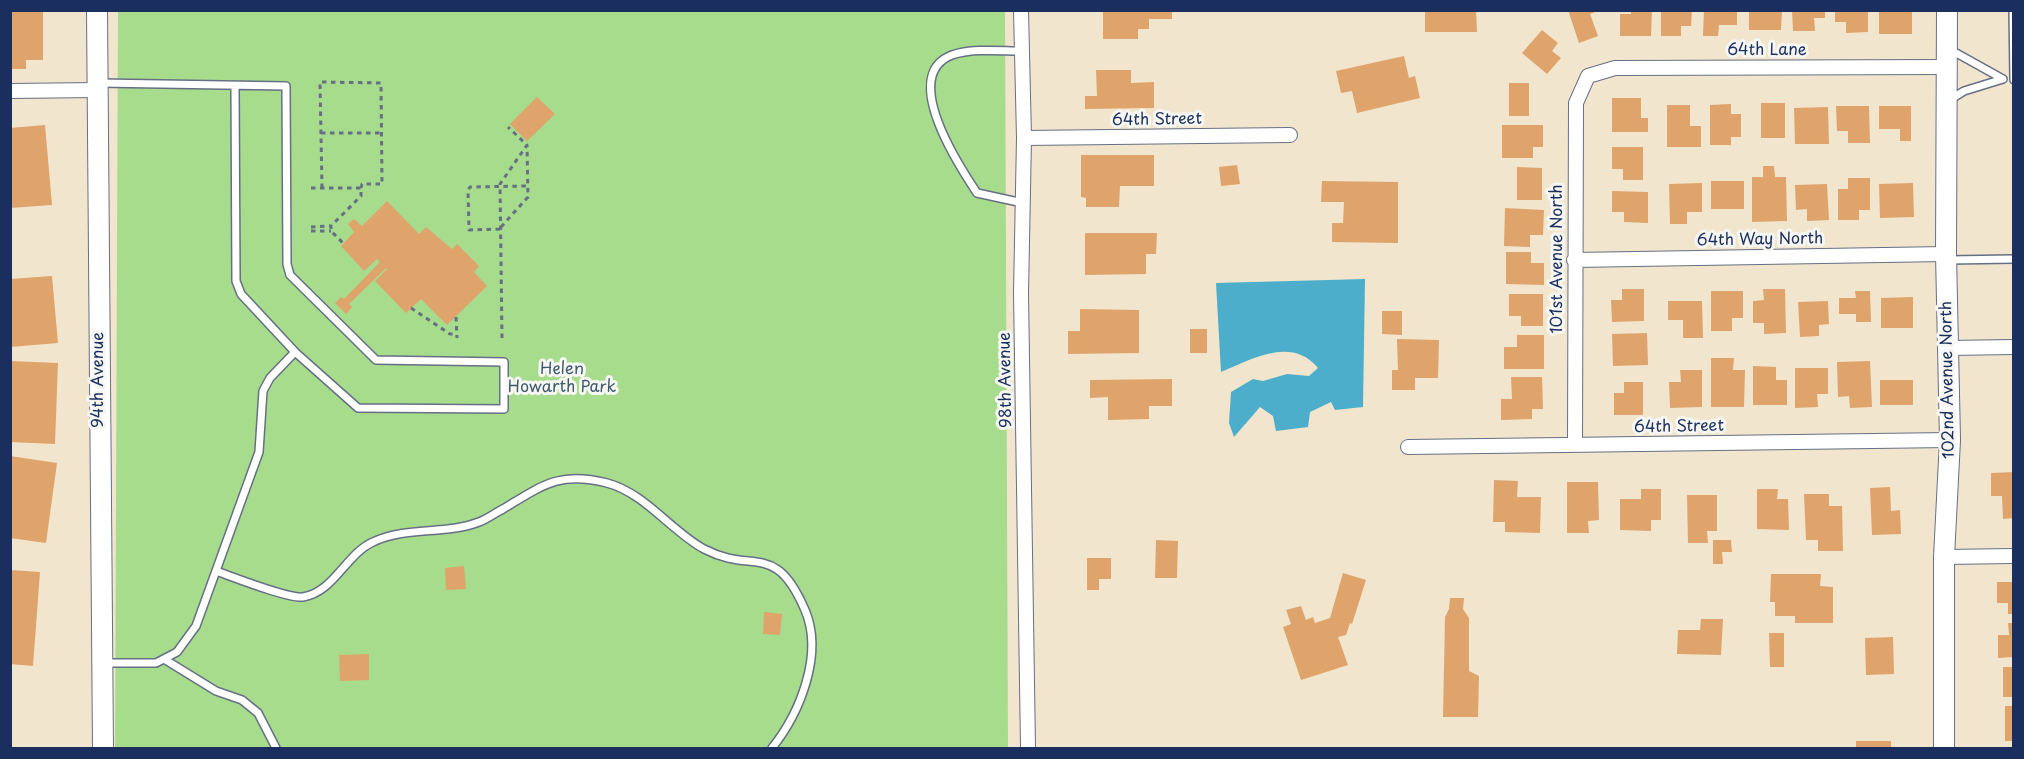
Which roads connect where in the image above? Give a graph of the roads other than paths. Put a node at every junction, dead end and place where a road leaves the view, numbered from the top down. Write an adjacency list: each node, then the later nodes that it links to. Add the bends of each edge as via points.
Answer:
1 (97, 10): 11 (street, 94th Avenue)
2 (1021, 10): 5 (street, 98th Avenue)
3 (1947, 10): 6 (street, 102nd Avenue North)
4 (2013, 10): 9 (lane)
5 (1022, 51): 15 (street, 98th Avenue); 16 (lane, via 952,55 931,76 945,143 977,193)
6 (1947, 58): 7 (street, 64th Lane, via 1616,69); 8 (lane); 13 (street, 102nd Avenue North)
7 (1588, 75): 19 (street, 101st Avenue North, via 1576,103)
8 (2003, 79): 9 (lane); 13 (lane, via 1964,91)
9 (2013, 80)
10 (235, 86): 11 (lane); 22 (lane, via 236,280 242,294); 22 (lane, via 286,86 290,275 376,360 504,362 504,409 358,408)
11 (97, 87): 12 (street); 30 (street, 94th Avenue)
12 (10, 91)
13 (1946, 102): 17 (street, 102nd Avenue North)
14 (1290, 135): 15 (street, 64th Street)
15 (1024, 138): 16 (street, 98th Avenue)
16 (1023, 203): 34 (street, 98th Avenue)
17 (1946, 257): 18 (lane); 19 (street, 64th Way North); 21 (street, 102nd Avenue North)
18 (2013, 259)
19 (1574, 260): 24 (street, 101st Avenue North)
20 (2013, 347): 21 (street)
21 (1947, 348): 23 (street, 102nd Avenue North)
22 (295, 352): 28 (lane, via 263,391 259,452)
23 (1950, 440): 24 (street, 64th Street); 27 (street, 102nd Avenue North)
24 (1575, 444): 25 (street, 64th Street)
25 (1408, 447)
26 (2013, 556): 27 (street)
27 (1944, 557): 35 (street, 102nd Avenue North)
28 (216, 571): 29 (lane, via 196,626 177,652); 33 (lane, via 300,598 316,593 371,543 409,531 479,522 549,482 575,477 610,484 633,494 686,538 707,550 757,560 778,569 794,585 807,615 813,656 799,700)
29 (164, 659): 30 (lane, via 156,663); 32 (lane, via 216,691 242,700 258,713)
30 (102, 663): 31 (street, 94th Avenue)
31 (102, 748)
32 (276, 748)
33 (772, 748)
34 (1028, 748)
35 (1944, 748)

